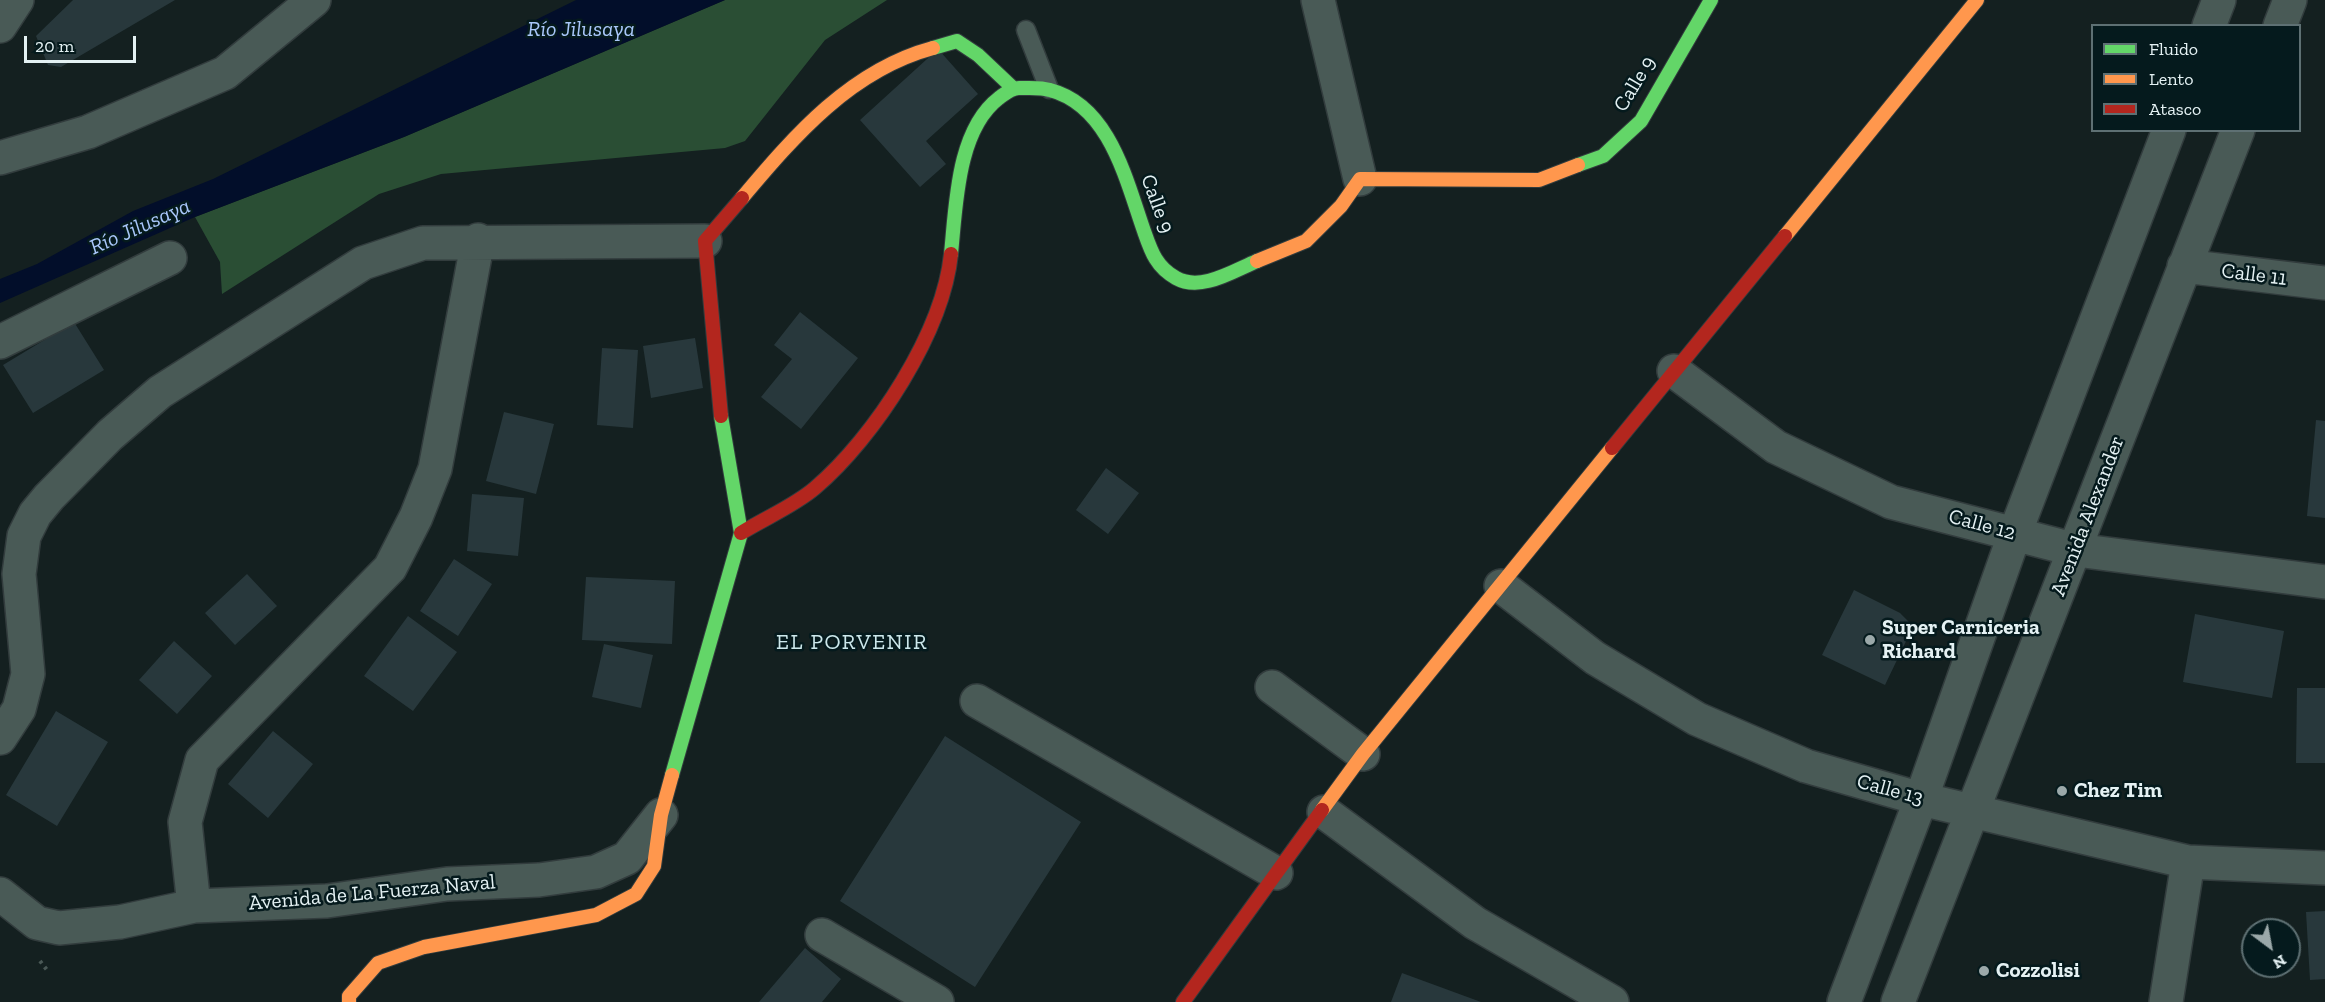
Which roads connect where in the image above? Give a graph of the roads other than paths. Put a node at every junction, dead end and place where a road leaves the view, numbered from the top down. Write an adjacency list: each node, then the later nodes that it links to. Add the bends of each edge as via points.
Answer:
1 (17, 0): 10 (street)
2 (314, 0): 16 (street, via 225,73 88,132)
3 (1318, 0): 17 (street)
4 (1711, 0): 17 (street, Calle 9, via 1641,121 1603,156 1539,180)
5 (1977, 0): 24 (street)
6 (2219, 0): 8 (street)
7 (2290, 0): 9 (street)
8 (2210, 24)
9 (2281, 24)
10 (0, 26)
11 (1026, 30): 13 (lane)
12 (1013, 88): 13 (street, Calle 9); 19 (street, via 957,41 923,47 851,84 804,124); 25 (street, via 989,106 972,131 958,190 947,276 928,336 886,405 874,424 815,488)
13 (1049, 89): 17 (street, Calle 9, via 1074,99 1100,124 1118,159 1156,263 1177,279 1204,283 1306,241 1341,206)
14 (2168, 132): 26 (street)
15 (2237, 132): 21 (street, Avenida Alexander)
16 (0, 158)
17 (1360, 178)
18 (478, 240): 19 (street); 32 (street, via 423,243 363,263 160,392 49,497 35,514 20,554 28,674 19,709); 42 (street, via 435,470 416,517 390,568 202,760 185,822)
19 (705, 241): 25 (street, via 716,377)
20 (170, 258): 23 (street)
21 (2184, 266): 22 (street, Calle 11); 27 (street, Avenida Alexander)
22 (2325, 283)
23 (0, 342)
24 (1674, 371): 26 (street, Calle 12, via 1776,447 1891,502); 29 (street)
25 (741, 533): 37 (street)
26 (2015, 533): 27 (street, Calle 12); 34 (street)
27 (2076, 550): 28 (street, Calle 12); 35 (street, Avenida Alexander)
28 (2325, 582)
29 (1501, 586): 33 (street); 34 (street, Calle 13, via 1595,658 1697,719 1806,766)
30 (1272, 687): 33 (street)
31 (977, 701): 40 (street)
32 (0, 738)
33 (1363, 754): 36 (street)
34 (1921, 799): 35 (street, Calle 13); 48 (street)
35 (1973, 810): 38 (street, Calle 13); 49 (street, Avenida Alexander)
36 (1323, 812): 40 (street); 47 (street, via 1475,923)
37 (661, 815): 42 (street, Avenida de La Fuerza Naval, via 627,858 596,872 539,880 447,884 327,901); 44 (street, via 654,866 636,894 596,915 423,947 378,963)
38 (2188, 862): 39 (street, Calle 13); 50 (street)
39 (2325, 868)
40 (1276, 873): 46 (street)
41 (0, 894): 42 (street, Avenida de La Fuerza Naval, via 20,913 48,927 120,922)
42 (194, 906)
43 (822, 935): 45 (street)
44 (349, 999)
45 (937, 1002)
46 (1183, 1002)
47 (1612, 1002)
48 (1844, 1002)
49 (1898, 1002)
50 (2166, 1002)

